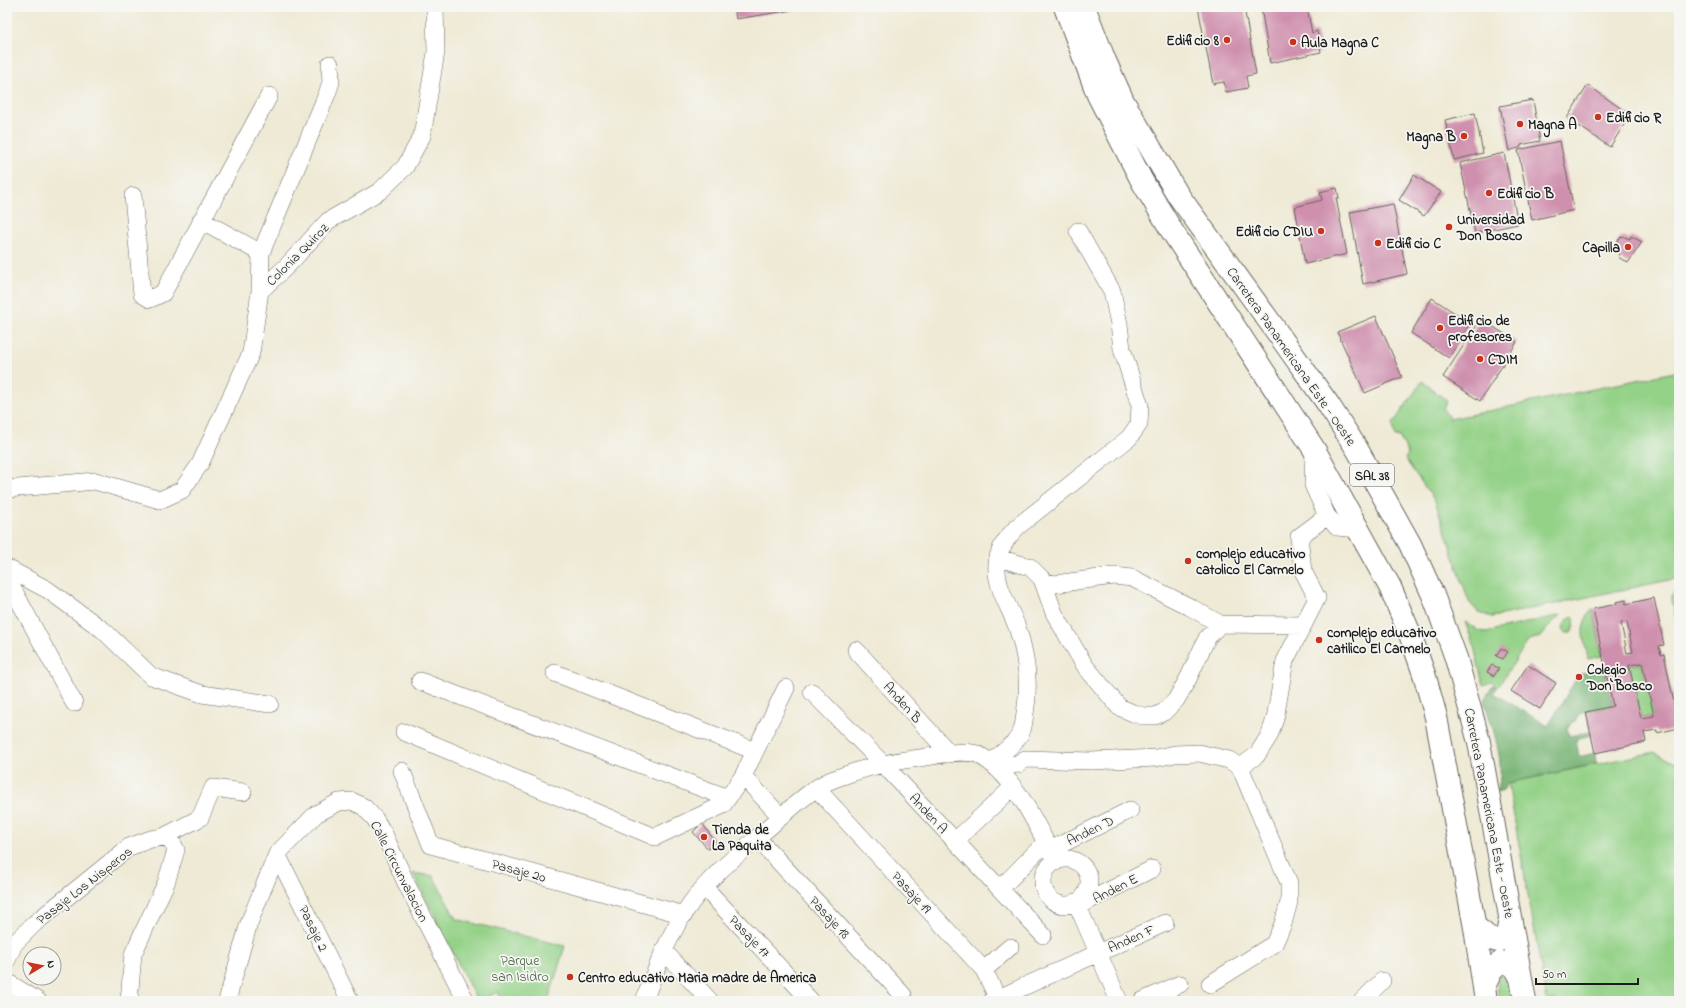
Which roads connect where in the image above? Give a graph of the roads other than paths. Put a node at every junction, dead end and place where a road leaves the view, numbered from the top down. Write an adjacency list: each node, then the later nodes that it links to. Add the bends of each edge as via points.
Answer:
1 (435, 7): 10 (street, Colonia Quiroz, via 436,52 422,136 405,167 380,191 328,221)
2 (1065, 7): 11 (highway, Carretera Panamericana Este - Oeste / SAL 38, via 1098,95 1142,181)
3 (1084, 7): 52 (highway, Carretera Panamericana Este - Oeste / SAL 38, via 1123,101 1178,195 1328,404 1357,449 1410,544 1433,595 1456,658 1473,716)
4 (330, 64): 9 (street, via 331,82 327,94)
5 (269, 96): 7 (street)
6 (133, 196): 7 (street, via 142,294 150,299 162,293)
7 (201, 220): 9 (street)
8 (1078, 231): 15 (street, via 1112,291 1122,349 1140,406 1139,424 1129,438 1017,527 1005,541)
9 (261, 253): 10 (street)
10 (260, 291): 12 (street, Colonia Quiroz, via 251,353 200,464 182,490 160,500 95,481)
11 (1314, 449): 13 (street, via 1313,485); 14 (highway, Carretera Panamericana Este - Oeste / SAL 38)
12 (7, 489)
13 (1327, 516): 14 (street, via 1337,526); 20 (street, via 1299,537 1304,571 1317,598)
14 (1359, 528): 54 (highway, Carretera Panamericana Este - Oeste / SAL 38, via 1390,587 1425,677 1436,717)
15 (998, 558): 18 (street, via 1030,567); 31 (street, via 998,582 1017,627 1026,657 1028,683 1022,731)
16 (7, 568): 27 (street, via 48,590 103,630 151,676 202,694)
17 (7, 578): 26 (street)
18 (1042, 579): 19 (street, via 1055,584 1114,576 1132,578); 19 (street, via 1054,613 1085,666 1119,707 1143,716 1155,716 1164,712 1176,700 1207,638)
19 (1220, 624): 20 (street)
20 (1303, 626): 33 (street, via 1285,661 1275,719 1269,736 1257,755)
21 (856, 650): 30 (street, Anden B)
22 (555, 673): 29 (street)
23 (420, 682): 39 (street)
24 (786, 688): 29 (street)
25 (812, 692): 32 (street, Anden A)
26 (74, 703)
27 (270, 704)
28 (404, 732): 39 (street, via 655,837 723,805)
29 (755, 751): 35 (street)
30 (950, 754): 31 (street, via 960,752); 32 (street)
31 (995, 759): 33 (street, via 1010,765 1018,764 1025,759 1091,761 1199,753 1229,760); 36 (street)
32 (884, 765): 37 (street, via 828,782); 44 (street, Anden A)
33 (1240, 767): 65 (street, via 1289,883 1289,902 1274,944)
34 (402, 771): 51 (street, Pasaje 20, via 431,845)
35 (743, 776): 39 (street); 41 (street)
36 (1013, 787): 44 (street); 45 (street, via 1027,807)
37 (817, 789): 41 (street); 60 (street, Pasaje 19)
38 (243, 792): 42 (street, Pasaje Los Nisperos, via 213,788 200,818)
39 (728, 798)
40 (1130, 810): 45 (street, Anden D)
41 (781, 817): 43 (street)
42 (163, 837): 59 (street, Pasaje Los Nisperos, via 129,847 35,923 14,944); 70 (street, via 169,836 176,850 166,883 134,954)
43 (757, 838): 48 (street); 67 (street, Pasaje 18)
44 (955, 841): 49 (street, Anden A)
45 (1050, 851): 49 (street, Anden D); 50 (street, via 1043,884 1047,895 1060,904); 50 (street, via 1061,860 1077,862 1085,870 1088,886)
46 (277, 854): 71 (street, Calle Circunvalacion, via 249,923); 72 (street, Pasaje 2); 73 (street, Calle Circunvalacion, via 316,814 339,802 352,801 364,807 384,834)
47 (1152, 869): 50 (street, Anden E)
48 (705, 888): 51 (street); 76 (street, Pasaje 17)
49 (1000, 889): 55 (street, Anden A)
50 (1077, 904): 58 (street)
51 (684, 915): 57 (street)
52 (1510, 919): 54 (highway, via 1507,935 1498,941 1488,938 1481,930); 61 (highway, Carretera Panamericana Este - Oeste / SAL 38)
53 (1165, 923): 58 (street, Anden F)
54 (1475, 928): 66 (highway, Carretera Panamericana Este - Oeste / SAL 38)
55 (1043, 935)
56 (1010, 947): 60 (street)
57 (664, 951): 74 (street); 75 (street)
58 (1098, 953): 68 (street, Anden F); 77 (street)
59 (7, 960)
60 (984, 970): 68 (street, Pasaje 19)
61 (1521, 979): 66 (highway, via 1512,965 1501,962 1493,968); 80 (highway, Carretera Panamericana Este - Oeste / SAL 38)
62 (1382, 981): 79 (street)
63 (7, 982): 69 (street)
64 (1180, 984): 78 (street)
65 (1210, 984)
66 (1485, 994)
67 (902, 995)
68 (996, 1000)
69 (38, 1001)
70 (129, 1001)
71 (227, 1001)
72 (350, 1001)
73 (466, 1001)
74 (644, 1001)
75 (710, 1001)
76 (811, 1001)
77 (1119, 1001)
78 (1142, 1001)
79 (1362, 1001)
80 (1524, 1001)

